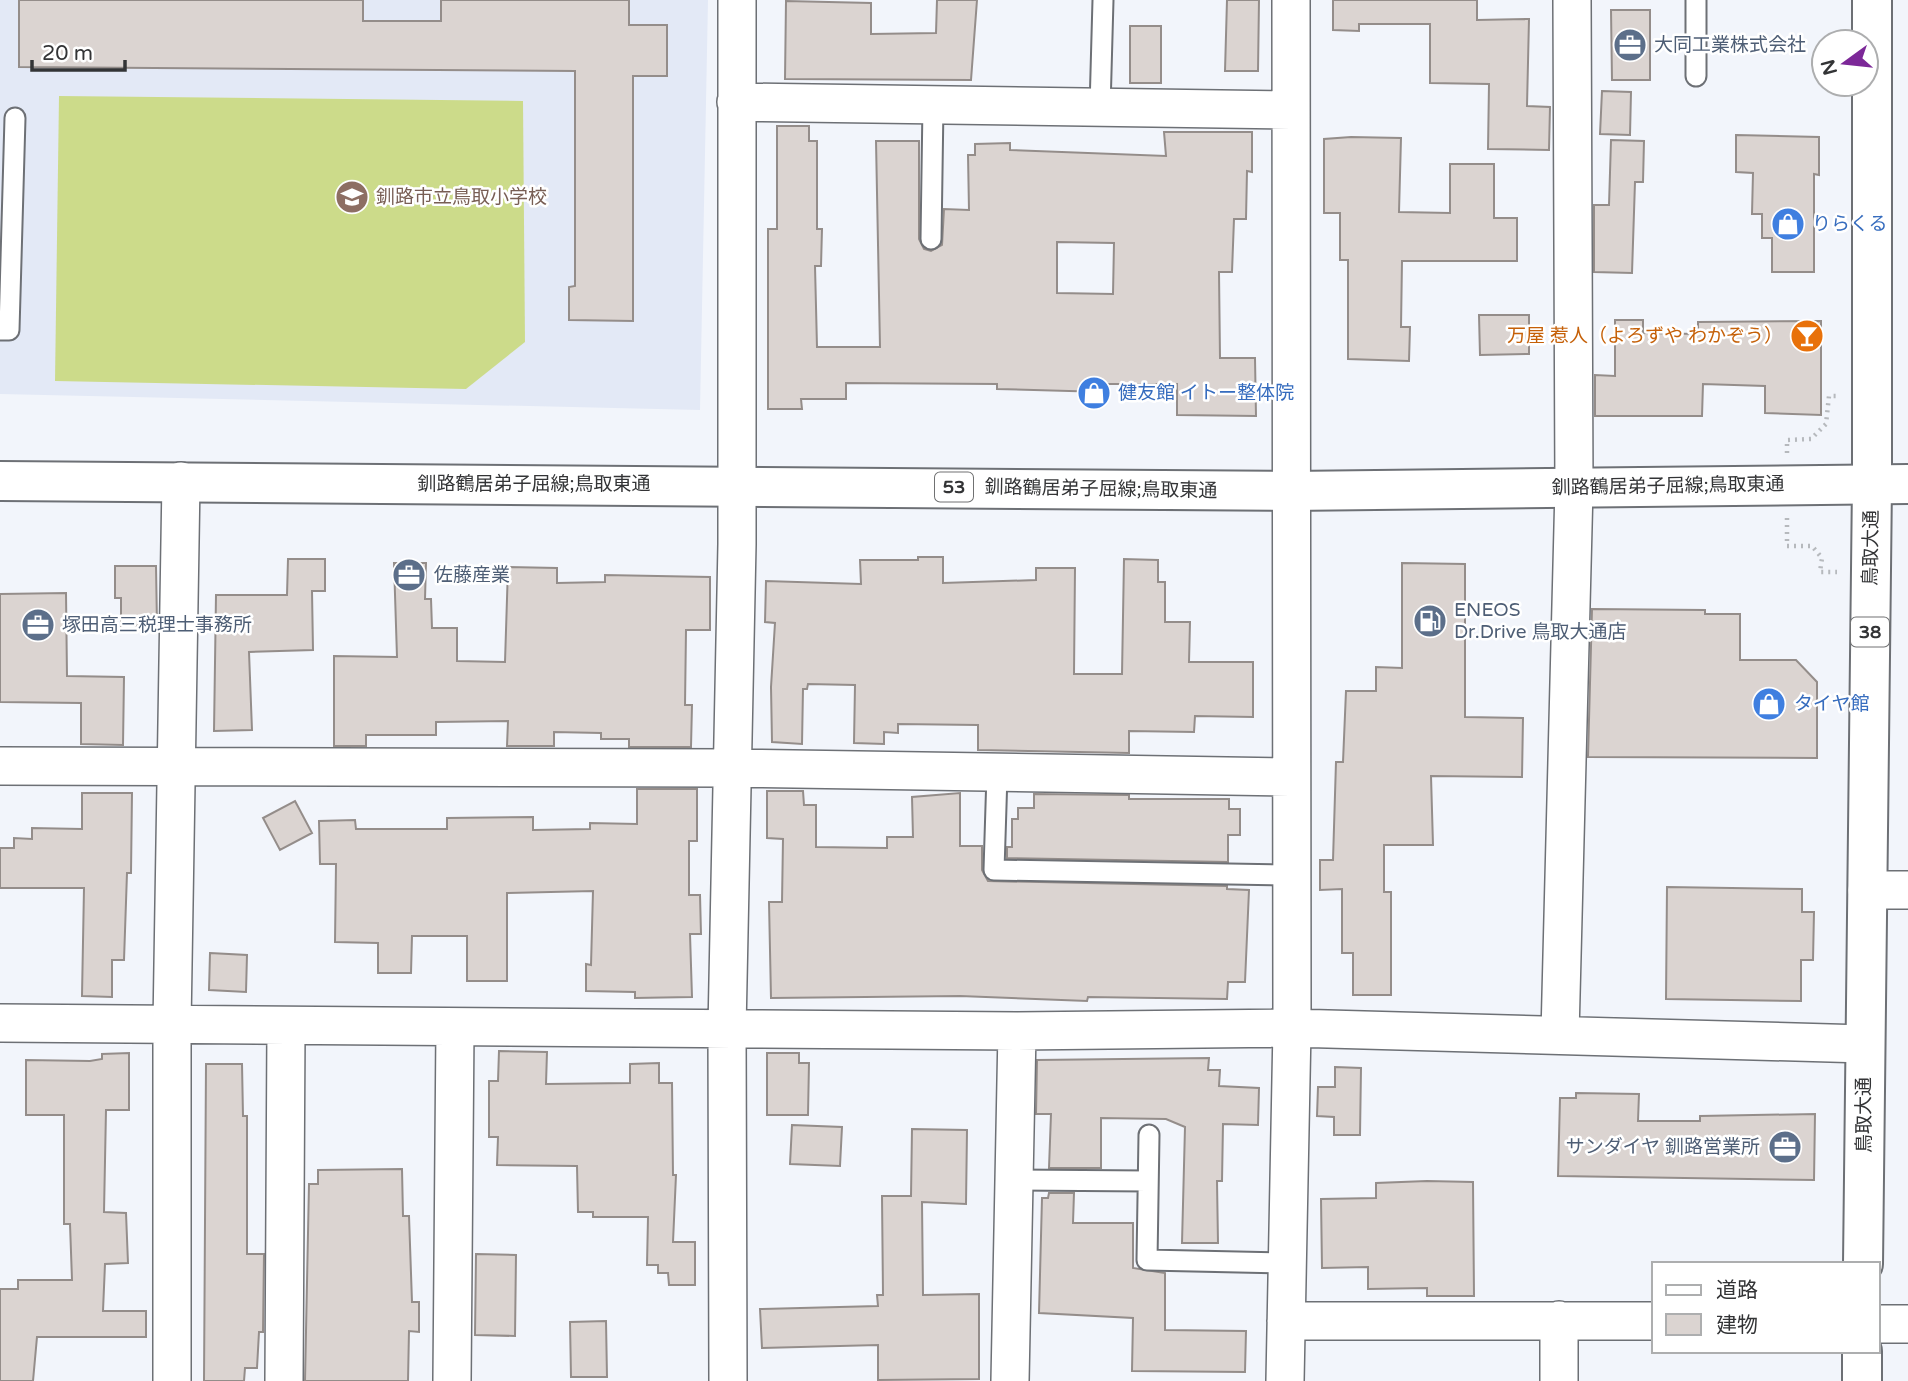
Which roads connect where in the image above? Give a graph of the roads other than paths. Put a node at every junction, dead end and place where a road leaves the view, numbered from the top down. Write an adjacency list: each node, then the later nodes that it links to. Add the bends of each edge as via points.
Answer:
1 (737, 0): 8 (street)
2 (1103, 0): 10 (lane)
3 (1291, 0): 11 (street)
4 (1572, 0): 19 (street)
5 (1696, 0): 7 (lane)
6 (1872, 0): 18 (main road, 鳥取大通 / 38)
7 (1696, 76)
8 (736, 102): 9 (street); 17 (street)
9 (933, 105): 10 (street); 13 (lane)
10 (1100, 108): 11 (street)
11 (1291, 110): 20 (street)
12 (15, 118): 14 (lane, via 9,330)
13 (931, 239)
14 (0, 330)
15 (0, 481): 16 (main road, 釧路鶴居弟子屈線;鳥取東通 / 53)
16 (181, 481): 17 (main road, 釧路鶴居弟子屈線;鳥取東通 / 53); 22 (street)
17 (737, 484): 20 (main road, 釧路鶴居弟子屈線;鳥取東通 / 53); 23 (street)
18 (1890, 484): 19 (main road, 釧路鶴居弟子屈線;鳥取東通 / 53); 27 (main road, 鳥取大通 / 38)
19 (1574, 488): 20 (main road, 釧路鶴居弟子屈線;鳥取東通 / 53); 36 (street)
20 (1290, 491): 25 (street)
21 (0, 766): 22 (street)
22 (176, 767): 23 (street); 30 (street)
23 (732, 768): 24 (street); 34 (street)
24 (997, 774): 25 (street); 26 (lane, via 995,870)
25 (1290, 778): 26 (street)
26 (1291, 876): 33 (street)
27 (1867, 890): 28 (street); 37 (main road, 鳥取大通 / 38)
28 (1908, 890)
29 (0, 1023): 30 (street)
30 (172, 1025): 31 (street); 49 (street)
31 (286, 1028): 32 (street); 50 (street)
32 (454, 1028): 34 (street); 51 (street)
33 (1292, 1028): 35 (street); 36 (street); 42 (street)
34 (727, 1029): 35 (street); 52 (street)
35 (1017, 1031): 39 (street)
36 (1560, 1034): 37 (street)
37 (1865, 1044): 41 (main road, 鳥取大通 / 38)
38 (1149, 1135): 40 (lane)
39 (1013, 1180): 40 (lane); 53 (street)
40 (1148, 1181): 42 (lane, via 1147,1260)
41 (1863, 1262)
42 (1287, 1263): 44 (street)
43 (1559, 1320): 44 (street); 45 (street); 55 (street)
44 (1286, 1321): 54 (street)
45 (1652, 1321)
46 (1880, 1324): 47 (street)
47 (1908, 1324)
48 (1862, 1353): 56 (main road)
49 (172, 1381)
50 (284, 1381)
51 (452, 1381)
52 (728, 1381)
53 (1010, 1381)
54 (1285, 1381)
55 (1559, 1381)
56 (1862, 1381)

